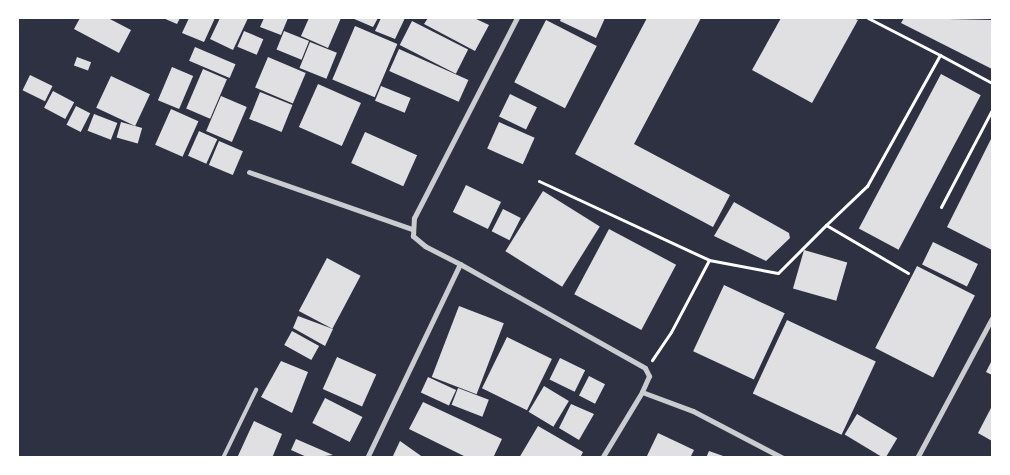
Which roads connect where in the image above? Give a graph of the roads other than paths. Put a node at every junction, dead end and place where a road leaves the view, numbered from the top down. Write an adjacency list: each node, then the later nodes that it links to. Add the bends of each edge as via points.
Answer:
1 (517, 18): 3 (street, via 414,218)
2 (249, 172): 3 (street)
3 (412, 229): 4 (street, via 413,236 425,246)
4 (460, 264): 7 (street, via 646,368 649,376); 9 (street)
5 (992, 318): 12 (street)
6 (256, 390): 8 (lane)
7 (642, 392): 10 (street); 11 (street, via 693,411)
8 (223, 458)
9 (367, 458)
10 (602, 458)
11 (783, 458)
12 (917, 458)

